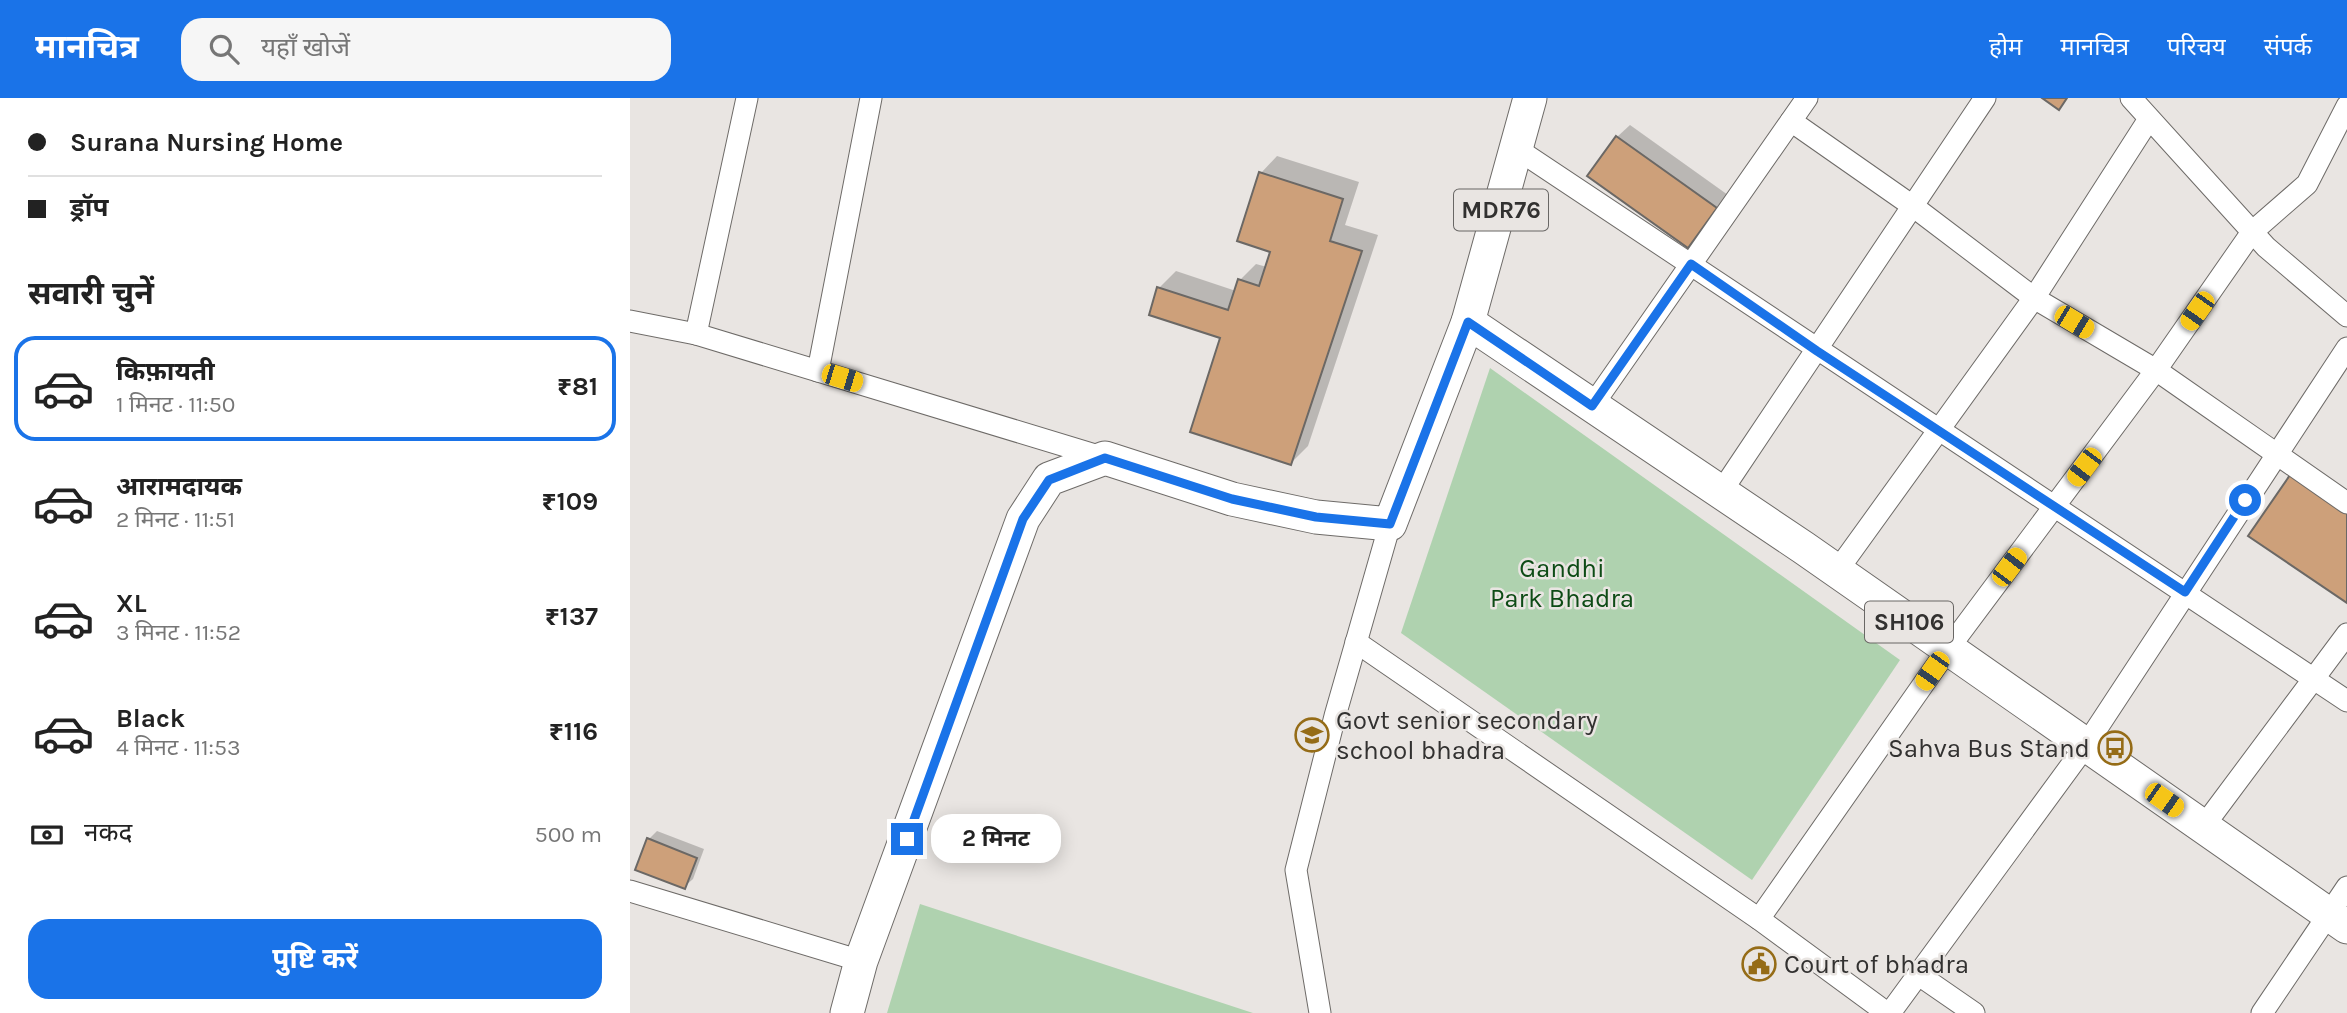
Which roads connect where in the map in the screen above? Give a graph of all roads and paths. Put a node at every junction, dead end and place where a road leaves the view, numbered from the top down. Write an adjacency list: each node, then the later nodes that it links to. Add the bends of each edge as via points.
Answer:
1 (747, 98): 18 (street)
2 (871, 98): 22 (street)
3 (1530, 98): 10 (main road, MDR76)
4 (1807, 98): 9 (street)
5 (1985, 98): 11 (street)
6 (2131, 98): 8 (street)
7 (2347, 106): 12 (street, via 2307,184)
8 (2149, 119): 12 (street); 14 (street)
9 (1791, 121): 11 (street); 13 (street)
10 (1517, 149): 13 (street); 17 (main road, MDR76)
11 (1914, 207): 14 (street); 20 (street)
12 (2252, 232): 15 (street); 21 (street)
13 (1691, 264): 20 (street); 23 (street)
14 (2034, 298): 21 (street); 24 (street)
15 (2347, 316)
16 (630, 321): 18 (street)
17 (1468, 322): 23 (main road, SH106); 30 (main road)
18 (696, 334): 22 (street)
19 (2347, 348): 25 (street)
20 (1817, 351): 24 (street); 27 (street)
21 (2156, 370): 25 (street); 29 (street)
22 (818, 371): 26 (street)
23 (1592, 406): 27 (main road, SH106)
24 (1938, 429): 29 (street); 31 (street)
25 (2275, 453): 28 (street); 32 (street)
26 (1105, 458): 30 (main road, via 1232,499 1316,517); 44 (main road, via 1049,480 1023,519)
27 (1721, 492): 31 (main road, SH106)
28 (2347, 503)
29 (2055, 505): 32 (street); 35 (street)
30 (1390, 524): 34 (street)
31 (1837, 571): 35 (main road, SH106)
32 (2185, 592): 36 (street); 38 (street)
33 (2347, 634): 36 (street)
34 (1356, 642): 42 (street); 47 (street, via 1296,870)
35 (1948, 649): 38 (main road, SH106); 42 (street)
36 (2315, 680): 37 (street); 39 (street)
37 (2347, 701)
38 (2086, 745): 39 (main road, SH106); 45 (street)
39 (2203, 827): 43 (main road, SH106)
40 (2347, 887): 43 (street)
41 (630, 891): 44 (street)
42 (1759, 919): 48 (street)
43 (2337, 920): 50 (street)
44 (862, 961): 46 (main road)
45 (1919, 975): 48 (street); 49 (street)
46 (847, 1013)
47 (1320, 1013)
48 (1889, 1013)
49 (1974, 1013)
50 (2262, 1013)

